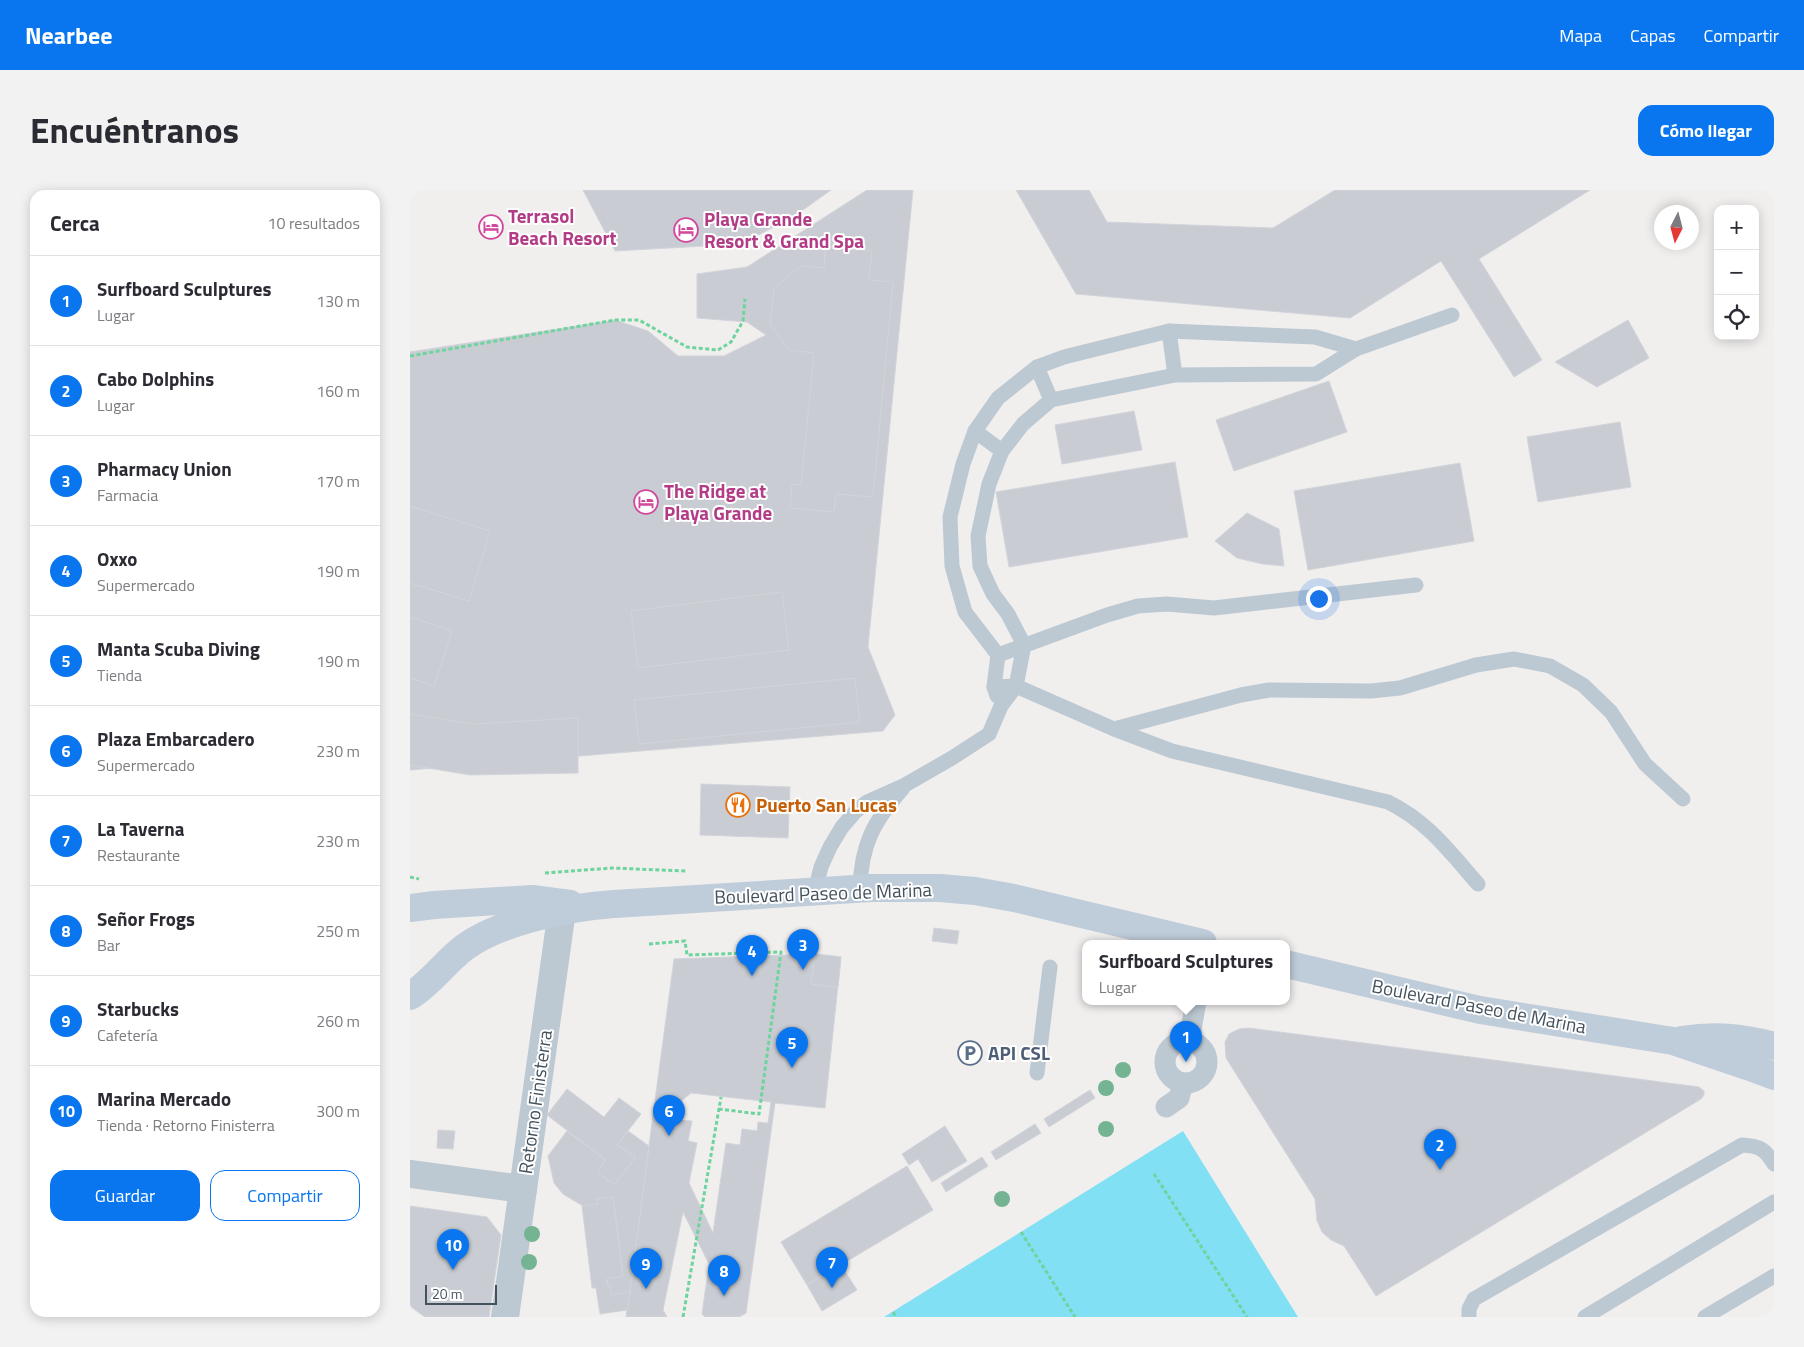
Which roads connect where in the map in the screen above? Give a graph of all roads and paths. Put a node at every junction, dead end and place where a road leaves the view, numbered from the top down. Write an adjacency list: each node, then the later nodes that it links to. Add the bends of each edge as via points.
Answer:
1 (744, 298): 5 (path, via 742,321 731,342 718,350 686,347 639,320 615,320)
2 (1452, 315): 4 (lane)
3 (1169, 331): 4 (lane, via 1314,337); 6 (lane, via 1064,357); 7 (lane)
4 (1356, 349): 7 (lane, via 1316,374)
5 (410, 356)
6 (1037, 367): 8 (lane); 9 (lane, via 998,398)
7 (1175, 374): 8 (lane)
8 (1051, 400): 10 (lane, via 1024,424)
9 (975, 430): 10 (lane); 13 (lane, via 950,517 952,566 965,612)
10 (1002, 451): 12 (lane, via 982,511 978,536 980,566)
11 (1416, 585): 12 (lane, via 1214,608 1167,604 1138,606)
12 (1024, 645): 13 (lane); 14 (lane)
13 (998, 655): 15 (lane)
14 (1016, 686): 15 (lane); 16 (lane); 17 (lane)
15 (994, 687): 16 (lane)
16 (1001, 706): 18 (lane, via 989,734)
17 (1114, 729): 19 (lane, via 1241,695 1270,690 1371,691 1400,688 1476,665 1514,658 1550,666 1583,685 1612,712 1645,764); 24 (lane, via 1172,751 1388,802 1407,811 1429,830)
18 (905, 785): 25 (lane, via 884,810 869,838); 26 (lane, via 866,802 848,819 825,857)
19 (1683, 799)
20 (691, 872): 21 (path, via 612,868)
21 (543, 873)
22 (410, 877): 23 (path)
23 (425, 881)
24 (1478, 884)
25 (860, 889): 26 (main road, Boulevard Paseo de Marina); 29 (main road, Boulevard Paseo de Marina, via 926,888 995,894)
26 (815, 891): 27 (main road, Boulevard Paseo de Marina)
27 (570, 907): 28 (main road, Boulevard Paseo de Marina, via 532,899); 33 (main road, Boulevard Paseo de Marina, via 489,932 460,950); 47 (street, Retorno Finisterra)
28 (410, 908)
29 (1191, 940)
30 (649, 944): 43 (path, via 685,941 687,955 781,952 759,1114)
31 (1290, 965): 36 (main road, Boulevard Paseo de Marina, via 1473,1009)
32 (1050, 967): 38 (lane)
33 (410, 996)
34 (1195, 1005): 35 (street)
35 (1189, 1041): 40 (street, via 1205,1052 1207,1067 1197,1080); 40 (street, via 1176,1044 1165,1057 1166,1071 1174,1080)
36 (1672, 1042): 37 (main road, Boulevard Paseo de Marina, via 1726,1036); 39 (main road, Boulevard Paseo de Marina)
37 (1774, 1046)
38 (1037, 1074)
39 (1774, 1076)
40 (1183, 1083): 42 (street, via 1179,1098)
41 (721, 1097): 43 (path)
42 (1166, 1107)
43 (719, 1108): 53 (path)
44 (1774, 1164): 57 (lane, via 1756,1145 1742,1145 1474,1299)
45 (410, 1174): 47 (street, Retorno Finisterra)
46 (1154, 1174): 56 (path)
47 (522, 1189): 52 (street)
48 (1774, 1202): 58 (lane)
49 (1021, 1232): 55 (path)
50 (1774, 1276): 59 (lane)
51 (893, 1312): 54 (path)
52 (505, 1317)
53 (683, 1317)
54 (896, 1317)
55 (1075, 1317)
56 (1247, 1317)
57 (1469, 1317)
58 (1585, 1317)
59 (1706, 1317)

